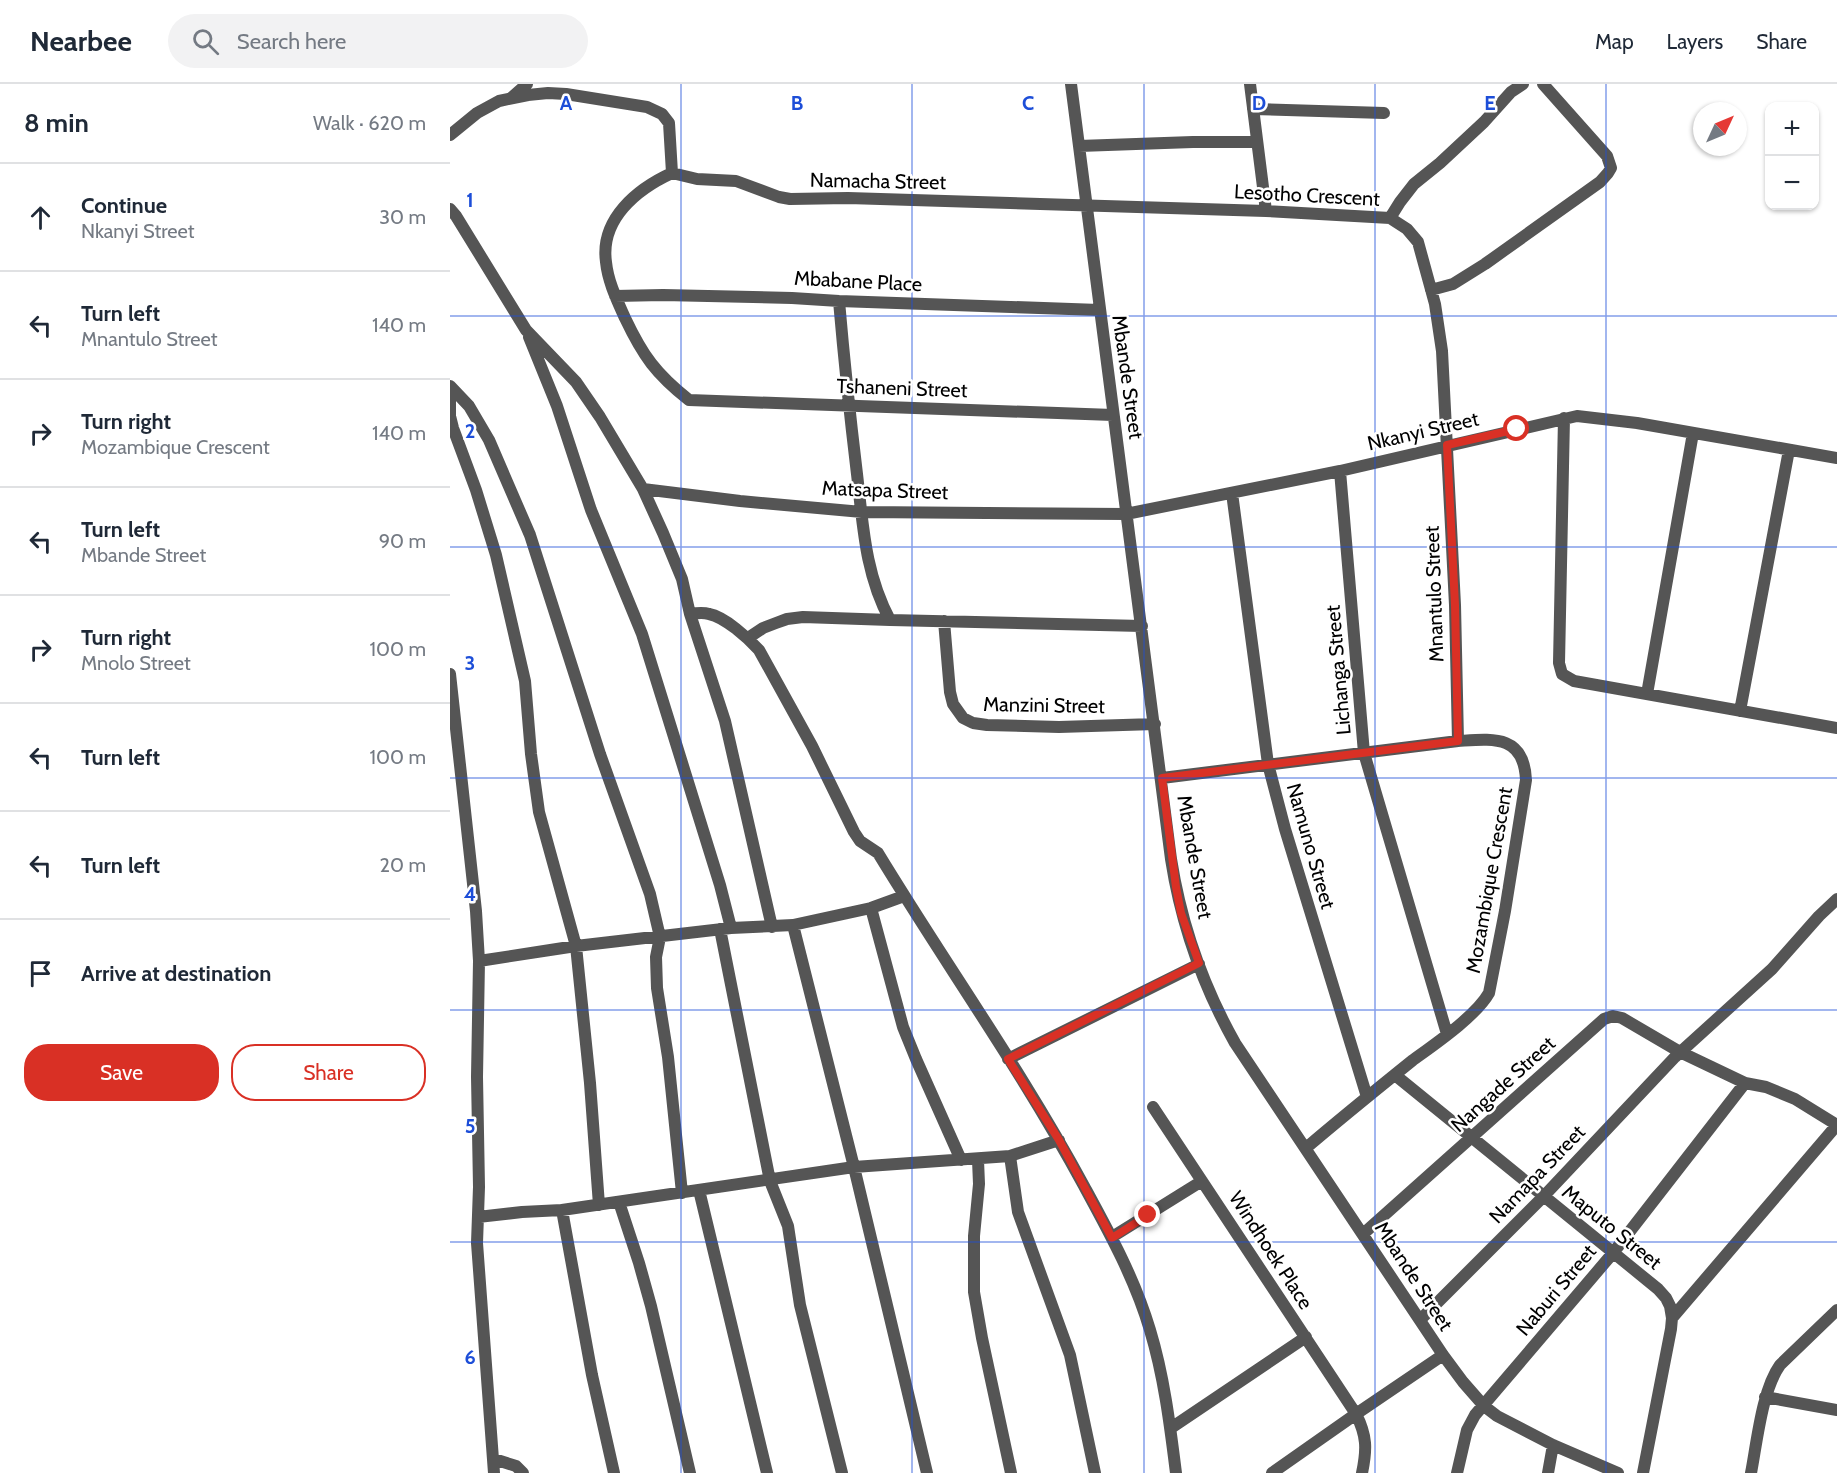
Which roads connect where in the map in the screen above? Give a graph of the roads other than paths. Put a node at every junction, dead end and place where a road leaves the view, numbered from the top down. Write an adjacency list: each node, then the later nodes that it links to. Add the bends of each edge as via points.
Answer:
1 (527, 84): 6 (street)
2 (1071, 84): 11 (street, Mbande Street)
3 (1250, 84): 7 (street)
4 (1522, 84): 16 (street, via 1414,184)
5 (1543, 84): 17 (street, via 1607,156 1611,168 1608,174 1485,264 1453,284)
6 (510, 98): 9 (street, via 477,113); 12 (street, via 566,94 657,110 669,123)
7 (1253, 109): 8 (street); 10 (street)
8 (1384, 113)
9 (450, 135)
10 (1257, 142): 11 (street); 15 (street)
11 (1079, 146): 13 (street, Mbande Street)
12 (672, 173): 13 (street, Namacha Street, via 736,181 790,199); 18 (street, via 642,190 626,204 612,225 605,260)
13 (1088, 205): 15 (street, Lesotho Crescent); 20 (street, Mbande Street)
14 (450, 209): 21 (street)
15 (1266, 212): 16 (street, Lesotho Crescent)
16 (1390, 218): 17 (street, Lesotho Crescent, via 1418,242)
17 (1431, 290): 27 (street, Lesotho Crescent, via 1442,351)
18 (615, 296): 19 (street, Mbabane Place); 23 (street, Tshaneni Street, via 645,357 689,400)
19 (839, 301): 20 (street, Mbabane Place); 23 (street)
20 (1099, 310): 24 (street, Mbande Street)
21 (526, 330): 31 (street, via 576,382); 54 (street, via 558,406 591,510 642,633 720,885)
22 (450, 387): 55 (street, via 469,406 489,440 530,535 600,754 650,894); 56 (street, via 453,428 493,544 520,658 539,812)
23 (849, 406): 24 (street, Tshaneni Street); 33 (street)
24 (1113, 415): 34 (street, Mbande Street)
25 (1564, 418): 26 (street, Nkanyi Street, via 1590,416); 27 (street, Nkanyi Street); 41 (street, via 1559,663 1562,674 1574,681)
26 (1693, 433): 28 (street, Nkanyi Street); 41 (street)
27 (1447, 445): 30 (street, Nkanyi Street); 45 (street, Mnantulo Street)
28 (1789, 450): 29 (street, Nkanyi Street); 42 (street)
29 (1837, 458)
30 (1340, 471): 32 (street, Nkanyi Street); 46 (street, Lichanga Street)
31 (643, 489): 33 (street, Matsapa Street); 35 (street, via 682,579)
32 (1232, 493): 34 (street, Nkanyi Street); 47 (street, Namuno Street)
33 (862, 512): 34 (street, Matsapa Street); 36 (street, via 870,571)
34 (1126, 514): 38 (street, Mbande Street)
35 (690, 614): 39 (street, via 710,614); 53 (street, via 725,721)
36 (890, 620): 37 (street); 39 (street, via 787,619)
37 (944, 621): 38 (street); 43 (street, Manzini Street, via 950,692 963,718 987,725)
38 (1142, 626): 43 (street, Mbande Street)
39 (748, 638): 49 (street, via 769,666 854,832 878,853)
40 (450, 674): 57 (street)
41 (1647, 694): 42 (street)
42 (1740, 711): 44 (street)
43 (1155, 724): 48 (street, Mbande Street)
44 (1837, 726)
45 (1458, 741): 46 (street, Mozambique Crescent); 59 (street, Mozambique Crescent, via 1504,742 1518,753 1526,780 1489,993)
46 (1365, 753): 47 (street, Mozambique Crescent); 59 (street, Lichanga Street)
47 (1268, 764): 48 (street, Mozambique Crescent); 64 (street, Namuno Street)
48 (1162, 778): 58 (street, Mbande Street, via 1181,913)
49 (904, 896): 51 (street); 61 (street)
50 (1837, 899): 60 (street, Namapa Street, via 1772,969)
51 (872, 908): 52 (street); 71 (street, via 903,1027)
52 (793, 925): 53 (street); 73 (street)
53 (772, 927): 54 (street)
54 (725, 929): 55 (street); 74 (street)
55 (660, 937): 56 (street); 77 (street, via 657,988)
56 (576, 946): 57 (street); 80 (street)
57 (479, 962): 82 (street)
58 (1199, 963): 61 (street); 69 (street, Mbande Street, via 1231,1035)
59 (1447, 1034): 62 (street, Mozambique Crescent)
60 (1680, 1052): 63 (street, Nangade Street); 67 (street, Nangade Street, via 1622,1017 1604,1019); 78 (street, Namapa Street)
61 (1008, 1059): 68 (street)
62 (1395, 1075): 64 (street, Mozambique Crescent); 67 (street, Maputo Street)
63 (1745, 1083): 66 (street, Nangade Street, via 1795,1099); 85 (street, Naburi Street)
64 (1367, 1097): 69 (street, Mozambique Crescent)
65 (1153, 1107): 75 (street, Windhoek Place)
66 (1837, 1125): 87 (street)
67 (1472, 1139): 78 (street, Maputo Street); 83 (street, Nangade Street)
68 (1059, 1140): 70 (street); 84 (street)
69 (1306, 1148): 83 (street, Mbande Street)
70 (1010, 1156): 72 (street); 106 (street, via 1018,1212 1070,1355)
71 (961, 1160): 72 (street); 73 (street)
72 (978, 1160): 105 (street, via 974,1292)
73 (854, 1167): 74 (street); 104 (street)
74 (770, 1180): 76 (street); 103 (street, via 788,1226 800,1305)
75 (1202, 1181): 84 (street); 89 (street, Windhoek Place)
76 (699, 1190): 77 (street); 102 (street)
77 (682, 1193): 79 (street)
78 (1543, 1197): 85 (street, Maputo Street); 88 (street, Namapa Street)
79 (619, 1202): 80 (street); 101 (street, via 651,1306)
80 (599, 1205): 81 (street)
81 (562, 1210): 82 (street); 100 (street)
82 (478, 1217): 97 (street)
83 (1363, 1234): 88 (street, Mbande Street)
84 (1112, 1238): 95 (street, via 1150,1331)
85 (1612, 1253): 87 (street, Maputo Street, via 1663,1293); 92 (street, Naburi Street)
86 (1837, 1310): 91 (street, via 1780,1365)
87 (1672, 1318): 113 (street, Maputo Street)
88 (1420, 1320): 90 (street, Mbande Street)
89 (1306, 1337): 94 (street, Windhoek Place); 95 (street)
90 (1443, 1355): 92 (street, Mbande Street); 94 (street)
91 (1766, 1397): 93 (street); 114 (street)
92 (1484, 1406): 96 (street, Mbande Street); 110 (street, Naburi Street, via 1467,1430)
93 (1837, 1410)
94 (1356, 1414): 108 (street); 109 (street, Windhoek Place, via 1366,1444)
95 (1171, 1428): 107 (street)
96 (1553, 1445): 111 (street); 112 (street, Mbande Street)
97 (494, 1458): 98 (street); 99 (street, via 516,1466)
98 (494, 1473)
99 (523, 1473)
100 (614, 1473)
101 (690, 1473)
102 (767, 1473)
103 (842, 1473)
104 (927, 1473)
105 (1011, 1473)
106 (1095, 1473)
107 (1176, 1473)
108 (1272, 1473)
109 (1362, 1473)
110 (1457, 1473)
111 (1548, 1473)
112 (1618, 1473)
113 (1642, 1473)
114 (1751, 1473)

